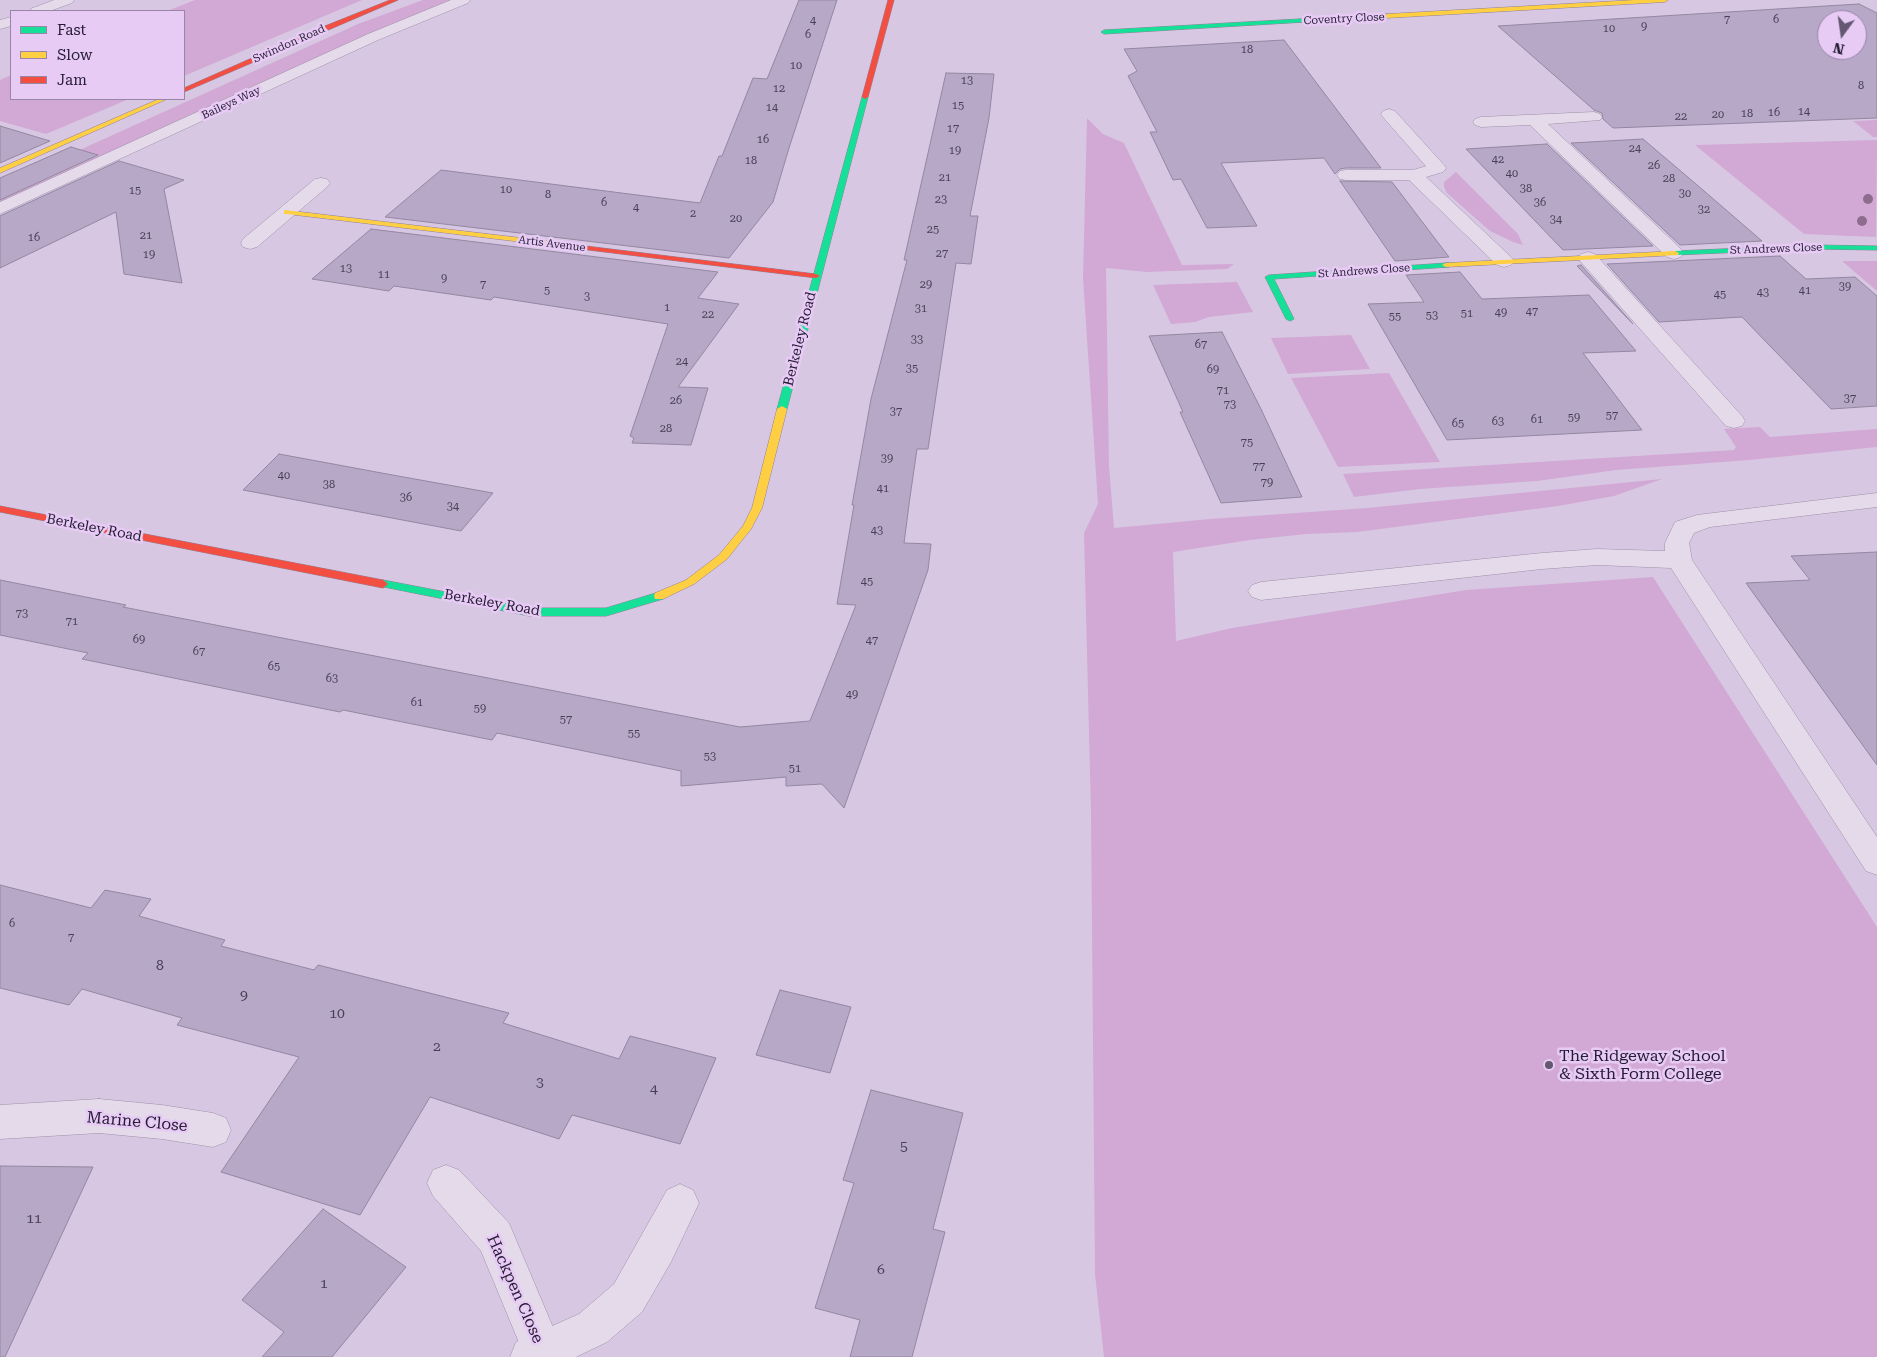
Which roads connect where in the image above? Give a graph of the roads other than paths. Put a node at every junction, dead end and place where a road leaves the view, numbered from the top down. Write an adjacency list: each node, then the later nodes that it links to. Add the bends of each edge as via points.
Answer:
1 (67, 0): 7 (street)
2 (395, 0): 9 (street, Swindon Road)
3 (463, 0): 19 (street, Baileys Way, via 372,37)
4 (891, 0): 26 (street, Berkeley Road)
5 (1665, 0): 6 (street, Coventry Close)
6 (1580, 3): 8 (street, Coventry Close)
7 (40, 10)
8 (1104, 32)
9 (185, 90)
10 (162, 100): 15 (street)
11 (1389, 114): 17 (street, via 1437,168)
12 (1594, 117): 13 (street)
13 (1534, 120): 14 (street); 23 (street)
14 (1482, 122)
15 (0, 171)
16 (1346, 175): 17 (street)
17 (1414, 175): 25 (street)
18 (321, 184): 20 (street)
19 (0, 209)
20 (287, 212): 21 (street); 26 (street, Artis Avenue)
21 (250, 243)
22 (1877, 248): 23 (street, St Andrews Close, via 1814,247)
23 (1674, 253): 24 (street, St Andrews Close)
24 (1588, 258): 25 (street, St Andrews Close); 28 (street)
25 (1504, 261): 27 (street, St Andrews Close, via 1269,277)
26 (816, 276): 30 (street, Berkeley Road, via 757,508 747,527 710,569 668,593 638,603 606,612 529,612)
27 (1290, 319)
28 (1734, 421)
29 (1877, 500): 31 (street, via 1706,520 1684,528 1677,543)
30 (0, 509)
31 (1680, 560): 32 (street, via 1597,557 1542,561); 33 (street)
32 (1261, 591)
33 (1877, 862)
34 (0, 1122): 35 (street, Marine Close, via 99,1116)
35 (213, 1130)
36 (446, 1183): 38 (street, Hackpen Close, via 494,1237 520,1293)
37 (680, 1203): 38 (street, Hackpen Close, via 628,1298 593,1328)
38 (537, 1354)

